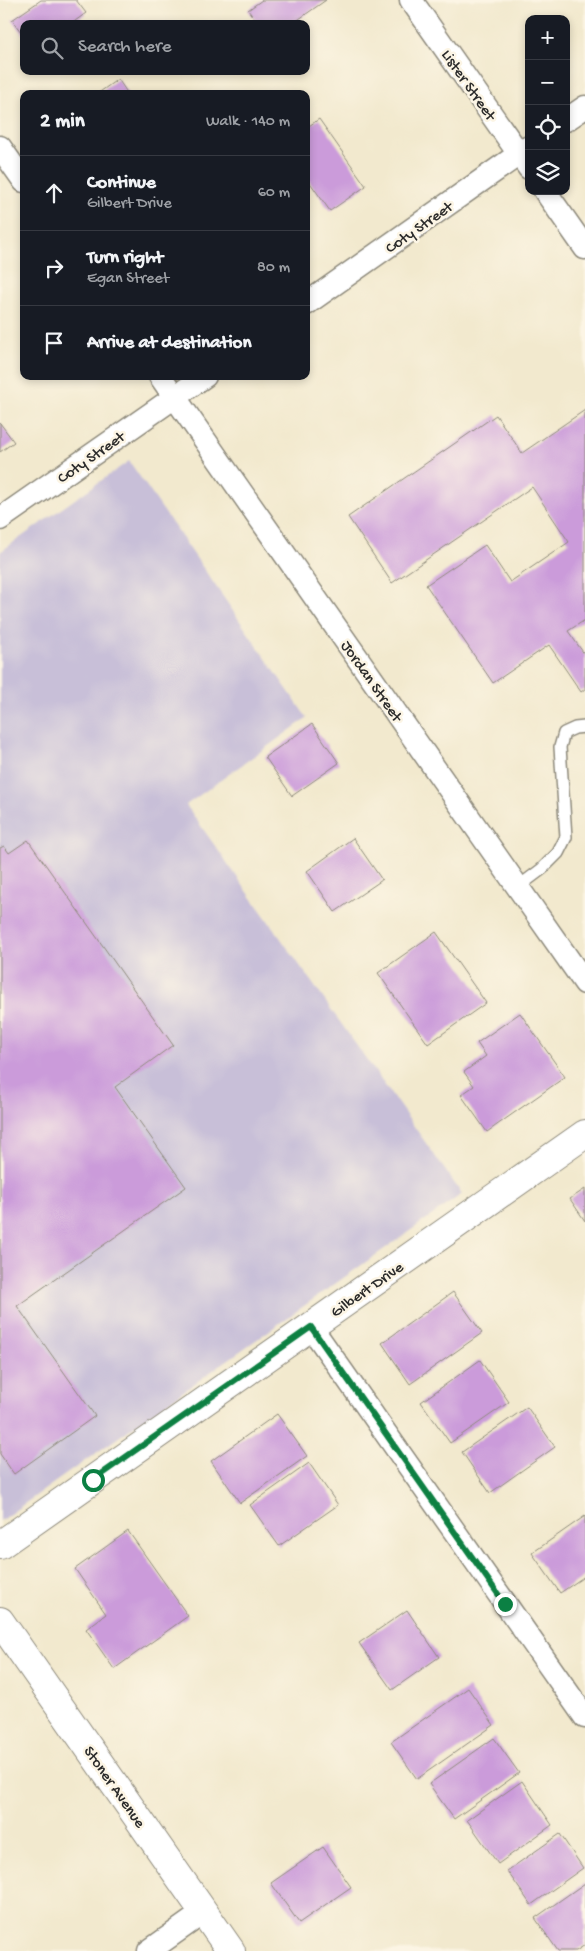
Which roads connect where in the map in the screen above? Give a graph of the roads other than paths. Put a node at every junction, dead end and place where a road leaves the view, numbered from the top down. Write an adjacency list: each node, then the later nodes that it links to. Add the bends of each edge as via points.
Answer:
1 (411, 0): 5 (street, Lister Street)
2 (585, 107): 3 (street)
3 (570, 117)
4 (0, 147): 6 (street)
5 (525, 156): 9 (street, Coty Street)
6 (20, 174)
7 (548, 195): 8 (street)
8 (585, 248)
9 (310, 301)
10 (163, 380): 12 (street, Jordan Street)
11 (198, 380): 12 (street, Coty Street)
12 (175, 397): 13 (street, Coty Street); 15 (street, Jordan Street)
13 (0, 519)
14 (585, 727): 15 (lane, via 564,733 560,747 566,837 558,853)
15 (518, 887): 16 (street, Jordan Street)
16 (585, 983)
17 (585, 1134): 18 (street, Gilbert Drive)
18 (311, 1327): 19 (street, Gilbert Drive); 21 (street)
19 (0, 1545)
20 (0, 1621): 22 (street, Stoner Avenue)
21 (585, 1718)
22 (204, 1912): 23 (street); 24 (street, Stoner Avenue)
23 (149, 1951)
24 (231, 1951)

